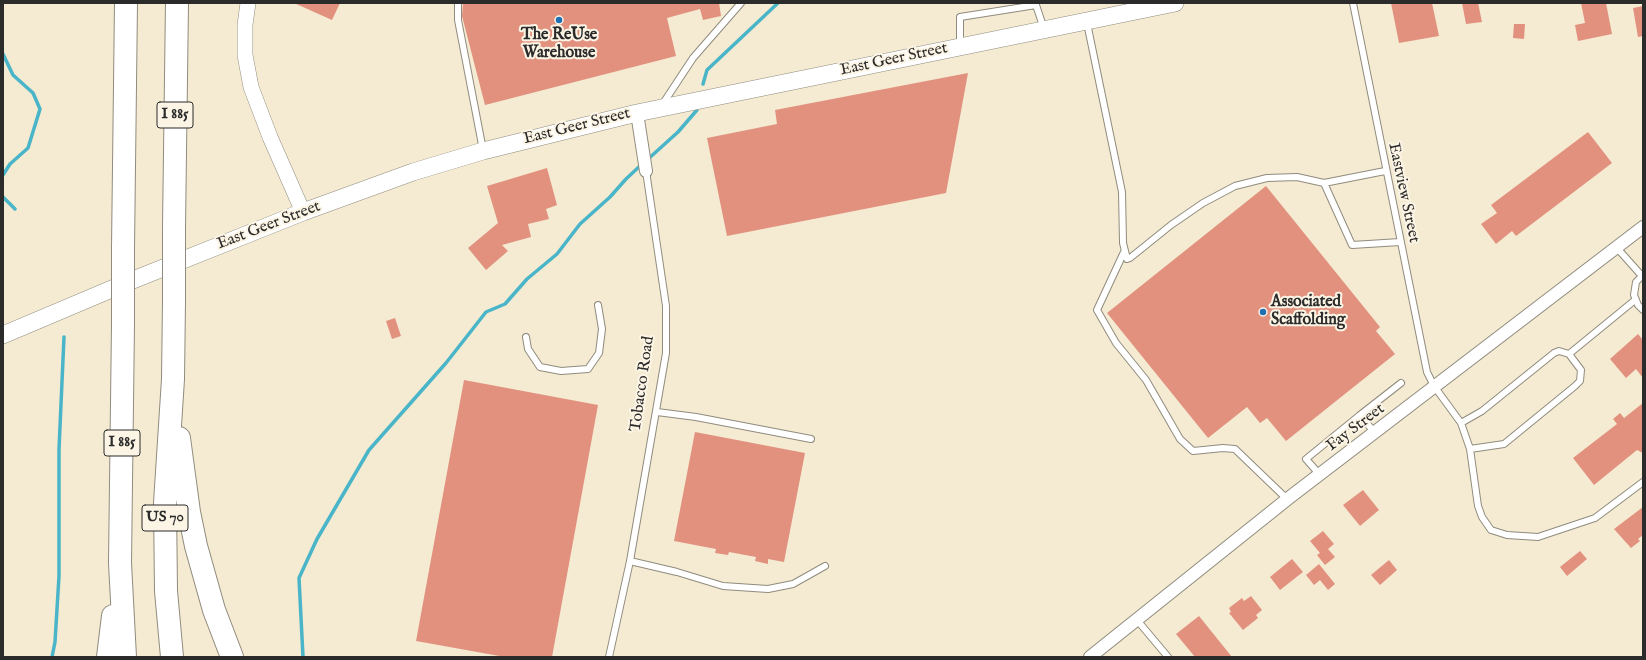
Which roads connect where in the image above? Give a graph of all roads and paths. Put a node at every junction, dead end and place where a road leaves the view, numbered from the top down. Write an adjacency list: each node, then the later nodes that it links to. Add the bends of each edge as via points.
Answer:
1 (126, 3): 43 (highway, I 885, bridge)
2 (176, 3): 30 (highway, I 885, bridge)
3 (248, 3): 18 (street, via 245,55 251,87)
4 (458, 3): 14 (lane, via 458,20)
5 (741, 3): 12 (lane, via 693,58)
6 (1175, 3): 8 (main road, East Geer Street)
7 (1353, 3): 16 (lane, Eastview Street)
8 (1131, 8): 9 (main road, East Geer Street)
9 (1087, 21): 10 (main road, East Geer Street); 22 (lane, via 1122,192)
10 (1045, 30): 11 (main road, East Geer Street); 11 (lane, via 1036,6 960,16)
11 (960, 47): 12 (main road, East Geer Street)
12 (660, 108): 13 (main road, East Geer Street)
13 (637, 113): 14 (main road, East Geer Street); 15 (street, Tobacco Road)
14 (483, 151): 18 (main road, East Geer Street, via 413,172)
15 (646, 171): 33 (lane, Tobacco Road, via 666,306 666,352)
16 (1385, 171): 17 (lane); 20 (lane, Eastview Street)
17 (1324, 183): 20 (lane, via 1352,245); 22 (lane, via 1297,177 1267,178 1235,186 1203,202 1171,224 1130,258 1125,257)
18 (303, 212): 27 (main road, East Geer Street)
19 (1643, 227): 21 (street, Fay Street)
20 (1400, 242): 32 (lane, Eastview Street, via 1427,372)
21 (1617, 248): 23 (lane); 32 (street, Fay Street)
22 (1124, 252): 41 (lane, via 1097,310 1116,343 1146,380 1180,439 1193,451 1235,449)
23 (1643, 276): 24 (lane, via 1636,282)
24 (1635, 300): 26 (lane); 29 (lane)
25 (598, 305): 28 (lane, via 602,329 599,353 588,369 561,371 540,367 528,349)
26 (1643, 310)
27 (3, 335)
28 (526, 337)
29 (1569, 354): 35 (lane, via 1559,351 1554,353 1482,411); 38 (lane, via 1581,370 1580,381 1575,386 1504,444)
30 (173, 379): 48 (highway, US 70, via 165,503 166,591); 49 (highway, via 184,481 196,546 214,610)
31 (1401, 383): 34 (lane)
32 (1434, 386): 35 (lane, Eastview Street); 36 (street, Fay Street)
33 (657, 412): 37 (lane); 42 (lane, Tobacco Road)
34 (1360, 415): 36 (lane); 39 (lane, via 1306,459)
35 (1461, 423): 38 (lane, Eastview Street)
36 (1375, 433): 39 (street, Fay Street)
37 (811, 439)
38 (1470, 449): 40 (lane, Eastview Street, via 1478,506 1482,517 1491,530 1507,535 1538,537 1595,518)
39 (1320, 475): 41 (street, Fay Street)
40 (1643, 482)
41 (1288, 499): 45 (street, Fay Street)
42 (630, 561): 44 (lane, via 723,586 768,589 793,584); 50 (lane, Tobacco Road)
43 (120, 563): 46 (highway); 47 (highway)
44 (825, 566)
45 (1136, 620): 51 (street, Fay Street); 52 (lane)
46 (108, 657)
47 (125, 657)
48 (172, 657)
49 (232, 657)
50 (609, 657)
51 (1090, 657)
52 (1168, 657)

